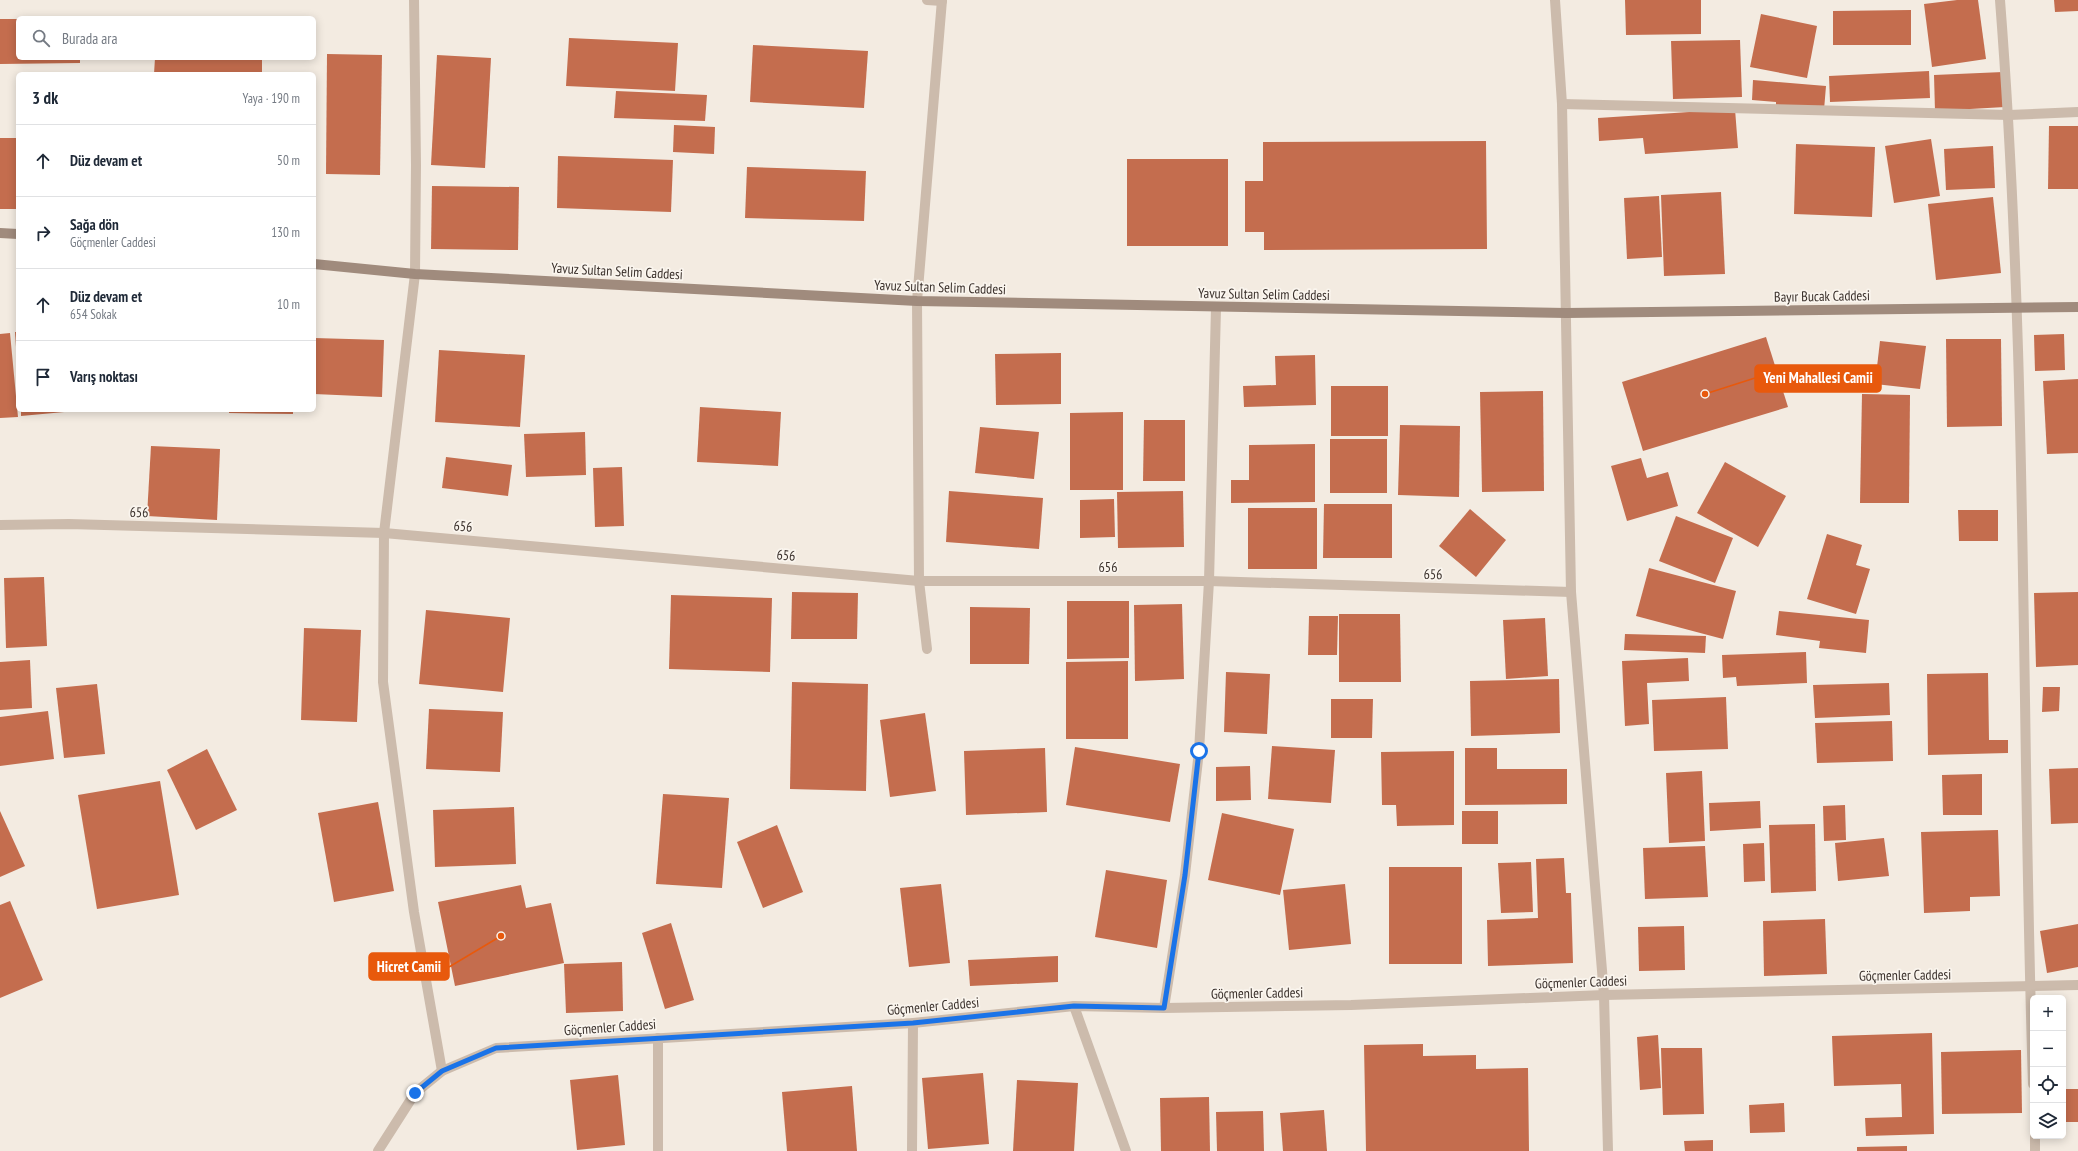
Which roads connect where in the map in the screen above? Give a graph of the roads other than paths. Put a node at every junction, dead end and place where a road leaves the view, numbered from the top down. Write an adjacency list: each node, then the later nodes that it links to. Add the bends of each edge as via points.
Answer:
1 (414, 0): 12 (street)
2 (927, 0): 3 (street)
3 (942, 0): 13 (street)
4 (1555, 0): 6 (street)
5 (2000, 0): 8 (street)
6 (1562, 104): 8 (street); 17 (street)
7 (2078, 112): 8 (street)
8 (2009, 115): 14 (street)
9 (0, 232): 10 (street)
10 (16, 234)
11 (316, 264): 12 (street, Yavuz Sultan Selim Caddesi)
12 (415, 274): 13 (street, Yavuz Sultan Selim Caddesi); 19 (street)
13 (917, 301): 16 (street, Yavuz Sultan Selim Caddesi); 20 (street)
14 (2017, 307): 15 (street, Bayır Bucak Caddesi); 17 (street, Bayır Bucak Caddesi); 25 (street)
15 (2078, 307)
16 (1216, 308): 17 (street, Yavuz Sultan Selim Caddesi); 21 (street)
17 (1566, 313): 22 (street)
18 (0, 525): 19 (street, 656, via 69,524)
19 (384, 533): 20 (street, 656); 32 (street, via 383,682 414,912)
20 (919, 581): 21 (street, 656); 23 (street)
21 (1209, 581): 22 (street, 656); 28 (street, via 1199,751 1185,875)
22 (1571, 592): 26 (street)
23 (926, 650)
24 (2078, 985): 25 (street, Göçmenler Caddesi)
25 (2030, 986): 26 (street, Göçmenler Caddesi); 31 (street)
26 (1604, 995): 28 (street, Göçmenler Caddesi, via 1351,1005); 38 (street)
27 (1074, 1006): 28 (street, Göçmenler Caddesi); 29 (street, Göçmenler Caddesi); 37 (street)
28 (1164, 1008)
29 (913, 1023): 30 (street, Göçmenler Caddesi); 36 (street)
30 (658, 1038): 32 (street, Göçmenler Caddesi, via 496,1048); 35 (street)
31 (2032, 1067)
32 (442, 1071): 34 (street, Göçmenler Caddesi, via 415,1093)
33 (2035, 1139): 39 (street)
34 (378, 1151)
35 (658, 1151)
36 (912, 1151)
37 (1126, 1151)
38 (1608, 1151)
39 (2035, 1151)

